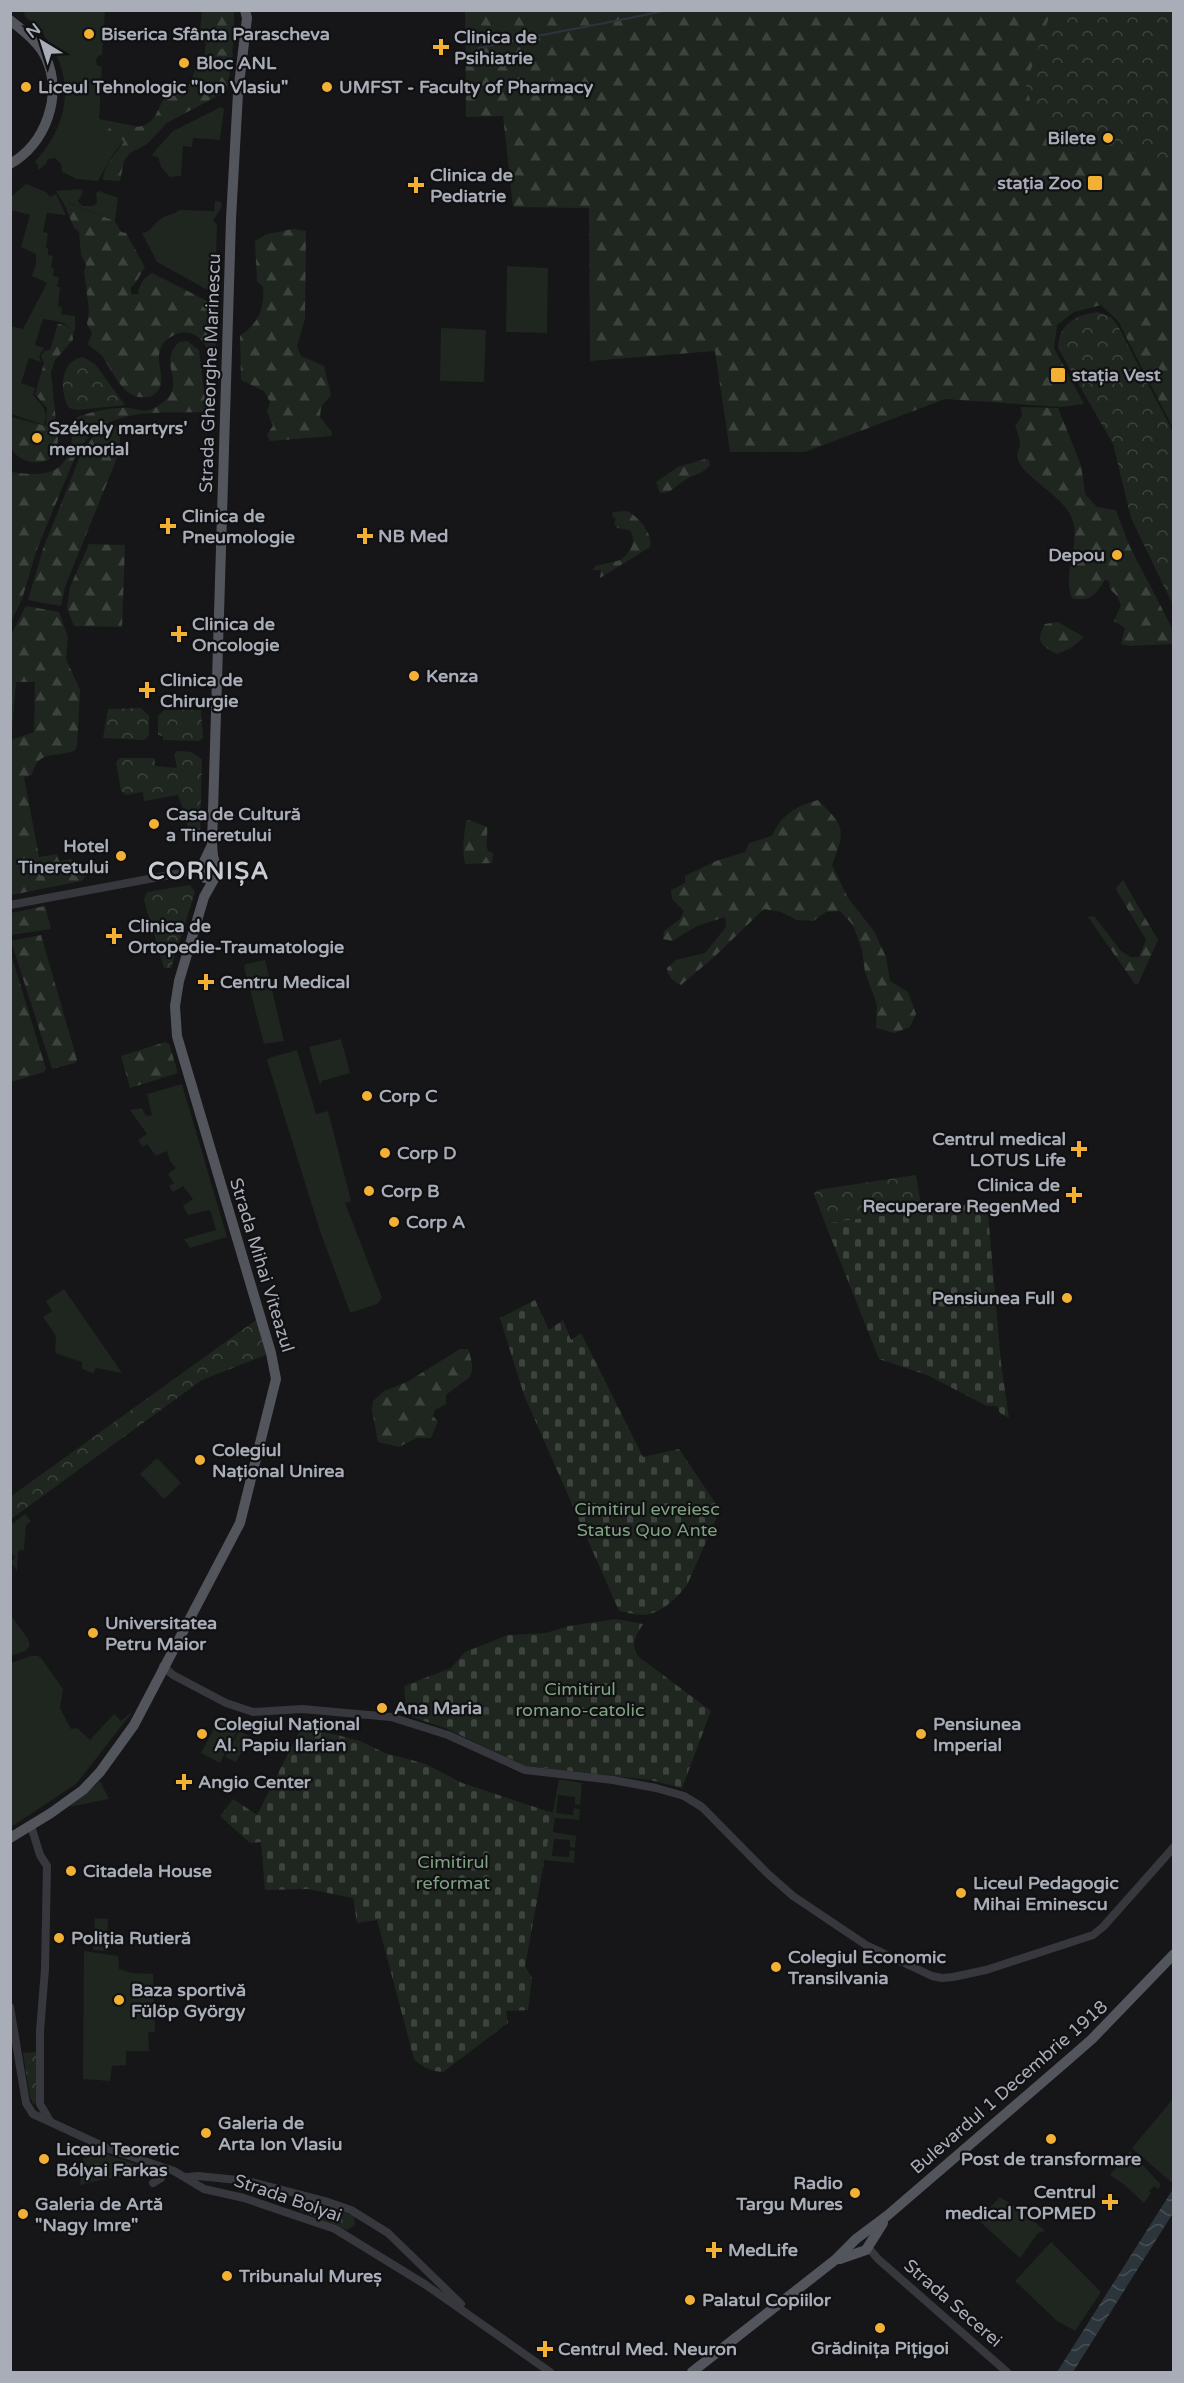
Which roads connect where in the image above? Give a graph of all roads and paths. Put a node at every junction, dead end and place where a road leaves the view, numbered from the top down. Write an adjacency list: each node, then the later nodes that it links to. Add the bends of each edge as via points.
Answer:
1 (245, 10): 4 (main road, Strada Gheorghe Marinescu, via 231,219)
2 (10, 21): 3 (main road, via 35,42 45,57 53,89 40,136 27,153)
3 (10, 164)
4 (212, 844): 5 (main road, Strada Gheorghe Marinescu); 5 (main road, Strada Gheorghe Marinescu, via 216,865 210,862)
5 (205, 872): 6 (street, via 186,872); 7 (main road, Strada Gheorghe Marinescu, via 204,897 179,981 175,1006)
6 (10, 905)
7 (177, 1036): 8 (main road, Strada Mihai Viteazul, via 276,1379 240,1522)
8 (163, 1666): 9 (main road, Strada Mihai Viteazul, via 126,1737 99,1772 83,1790); 11 (street, via 226,1703 252,1712 302,1709 391,1718 448,1735 525,1770 613,1780 684,1796 702,1807 794,1896 866,1945 942,1978 986,1970 1093,1935)
9 (31, 1826): 10 (main road, Strada Mihai Viteazul); 14 (street, via 47,1866 40,2098)
10 (10, 1838)
11 (1173, 1847)
12 (1173, 1954): 20 (main road, Bulevardul 1 Decembrie 1918, via 1092,2040)
13 (10, 2007): 14 (street, Strada Bolyai, via 26,2103 33,2114)
14 (50, 2122): 15 (street, Strada Bolyai)
15 (160, 2167): 16 (street, Strada Bolyai); 18 (street, via 163,2175)
16 (188, 2177): 17 (street, Strada Bolyai); 19 (street, Strada Bolyai)
17 (214, 2177): 19 (street); 23 (street, Strada Bolyai, via 248,2181 351,2210 388,2233)
18 (153, 2183)
19 (204, 2188): 25 (street, Strada Bolyai, via 326,2226)
20 (888, 2215): 21 (main road, Bulevardul 1 Decembrie 1918); 22 (main road, Bulevardul 1 Decembrie 1918)
21 (856, 2239): 22 (main road, via 866,2239); 24 (main road, Bulevardul 1 Decembrie 1918)
22 (865, 2249): 24 (main road, Bulevardul 1 Decembrie 1918); 29 (street, Strada Secerei)
23 (414, 2259): 25 (street, via 411,2267); 26 (street, Strada Bolyai)
24 (836, 2260): 28 (main road, Bulevardul 1 Decembrie 1918)
25 (403, 2270): 26 (street, Strada Bolyai)
26 (483, 2325): 27 (street)
27 (549, 2373)
28 (692, 2373)
29 (1006, 2373)

